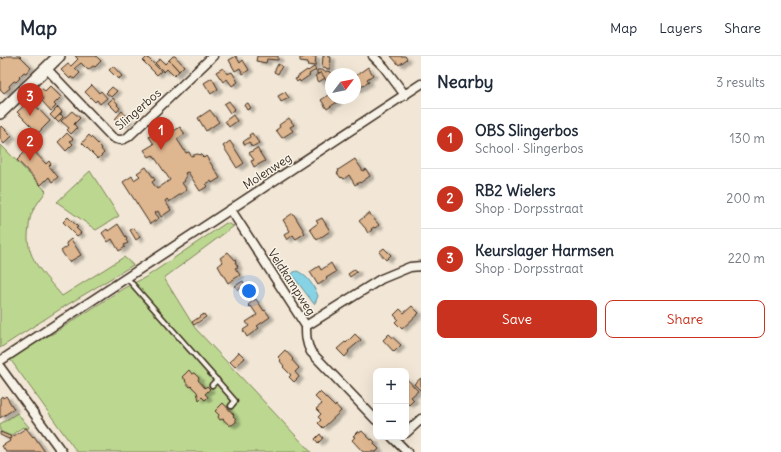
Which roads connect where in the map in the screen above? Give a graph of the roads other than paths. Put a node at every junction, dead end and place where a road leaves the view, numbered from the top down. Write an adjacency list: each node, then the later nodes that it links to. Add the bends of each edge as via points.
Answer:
1 (59, 56): 4 (street)
2 (213, 56): 4 (street, Slingerbos, via 128,137 120,141 112,137)
3 (373, 56): 6 (street)
4 (46, 68): 7 (street)
5 (421, 84): 6 (street, Molenweg)
6 (405, 95): 8 (street, Molenweg)
7 (1, 111)
8 (231, 210): 10 (street, Molenweg); 11 (street, Veldkampweg)
9 (421, 266): 11 (street, via 410,267 381,279)
10 (126, 277): 12 (street, Molenweg); 14 (lane)
11 (306, 326): 17 (street, Veldkampweg, via 306,341 311,352)
12 (0, 361)
13 (0, 367): 21 (street)
14 (217, 380): 15 (lane); 16 (lane, via 235,401)
15 (212, 385)
16 (231, 406)
17 (373, 417)
18 (421, 419): 19 (street)
19 (409, 430)
20 (398, 440): 22 (street)
21 (62, 452)
22 (407, 452)

